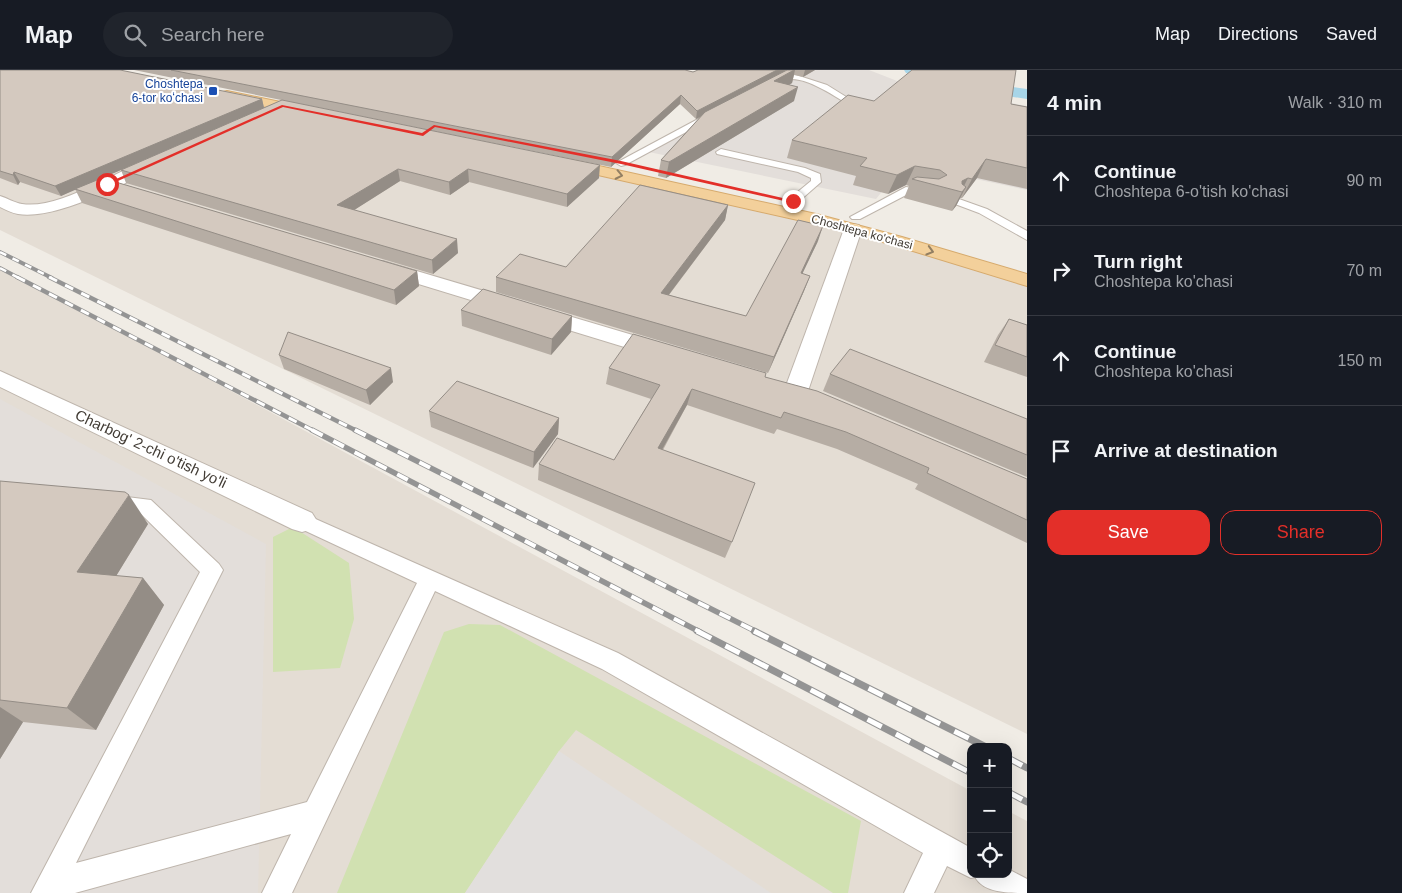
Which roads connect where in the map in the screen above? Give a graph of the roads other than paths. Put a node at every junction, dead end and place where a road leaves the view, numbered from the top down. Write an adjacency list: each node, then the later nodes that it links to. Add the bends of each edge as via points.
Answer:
1 (759, 90): 5 (lane, via 785,76 798,77)
2 (318, 103): 3 (main road, via 217,88)
3 (282, 106): 6 (street); 7 (main road)
4 (725, 108): 10 (lane)
5 (860, 108)
6 (262, 115)
7 (329, 116)
8 (721, 152): 15 (lane, via 816,176 816,182)
9 (171, 156): 11 (street)
10 (621, 163): 15 (main road, Choshtepa ko'chasi); 17 (main road, Choshtepa ko'chasi, one-way to 17, via 549,154 726,197)
11 (107, 184): 12 (street); 14 (street, via 73,199 42,207 18,209)
12 (136, 193)
13 (930, 194): 17 (lane, via 906,190)
14 (0, 201)
15 (793, 201): 17 (main road, Choshtepa ko'chasi)
16 (959, 202): 18 (lane, via 983,211)
17 (854, 223): 20 (main road, Choshtepa ko'chasi); 21 (main road, Choshtepa ko'chasi, one-way to 21); 24 (street)
18 (1027, 236)
19 (366, 262): 22 (street)
20 (1018, 262)
21 (1027, 280)
22 (681, 356)
23 (0, 378): 26 (street, Charbog' 2-chi o'tish yo'li)
24 (795, 392)
25 (86, 500): 32 (lane, via 144,505 212,570)
26 (302, 521): 27 (lane)
27 (430, 579): 28 (lane); 29 (lane, via 610,661)
28 (316, 813): 32 (lane); 33 (lane)
29 (940, 847): 30 (lane); 34 (lane)
30 (967, 862)
31 (996, 878): 35 (lane)
32 (48, 889)
33 (277, 893)
34 (919, 893)
35 (1022, 893)

